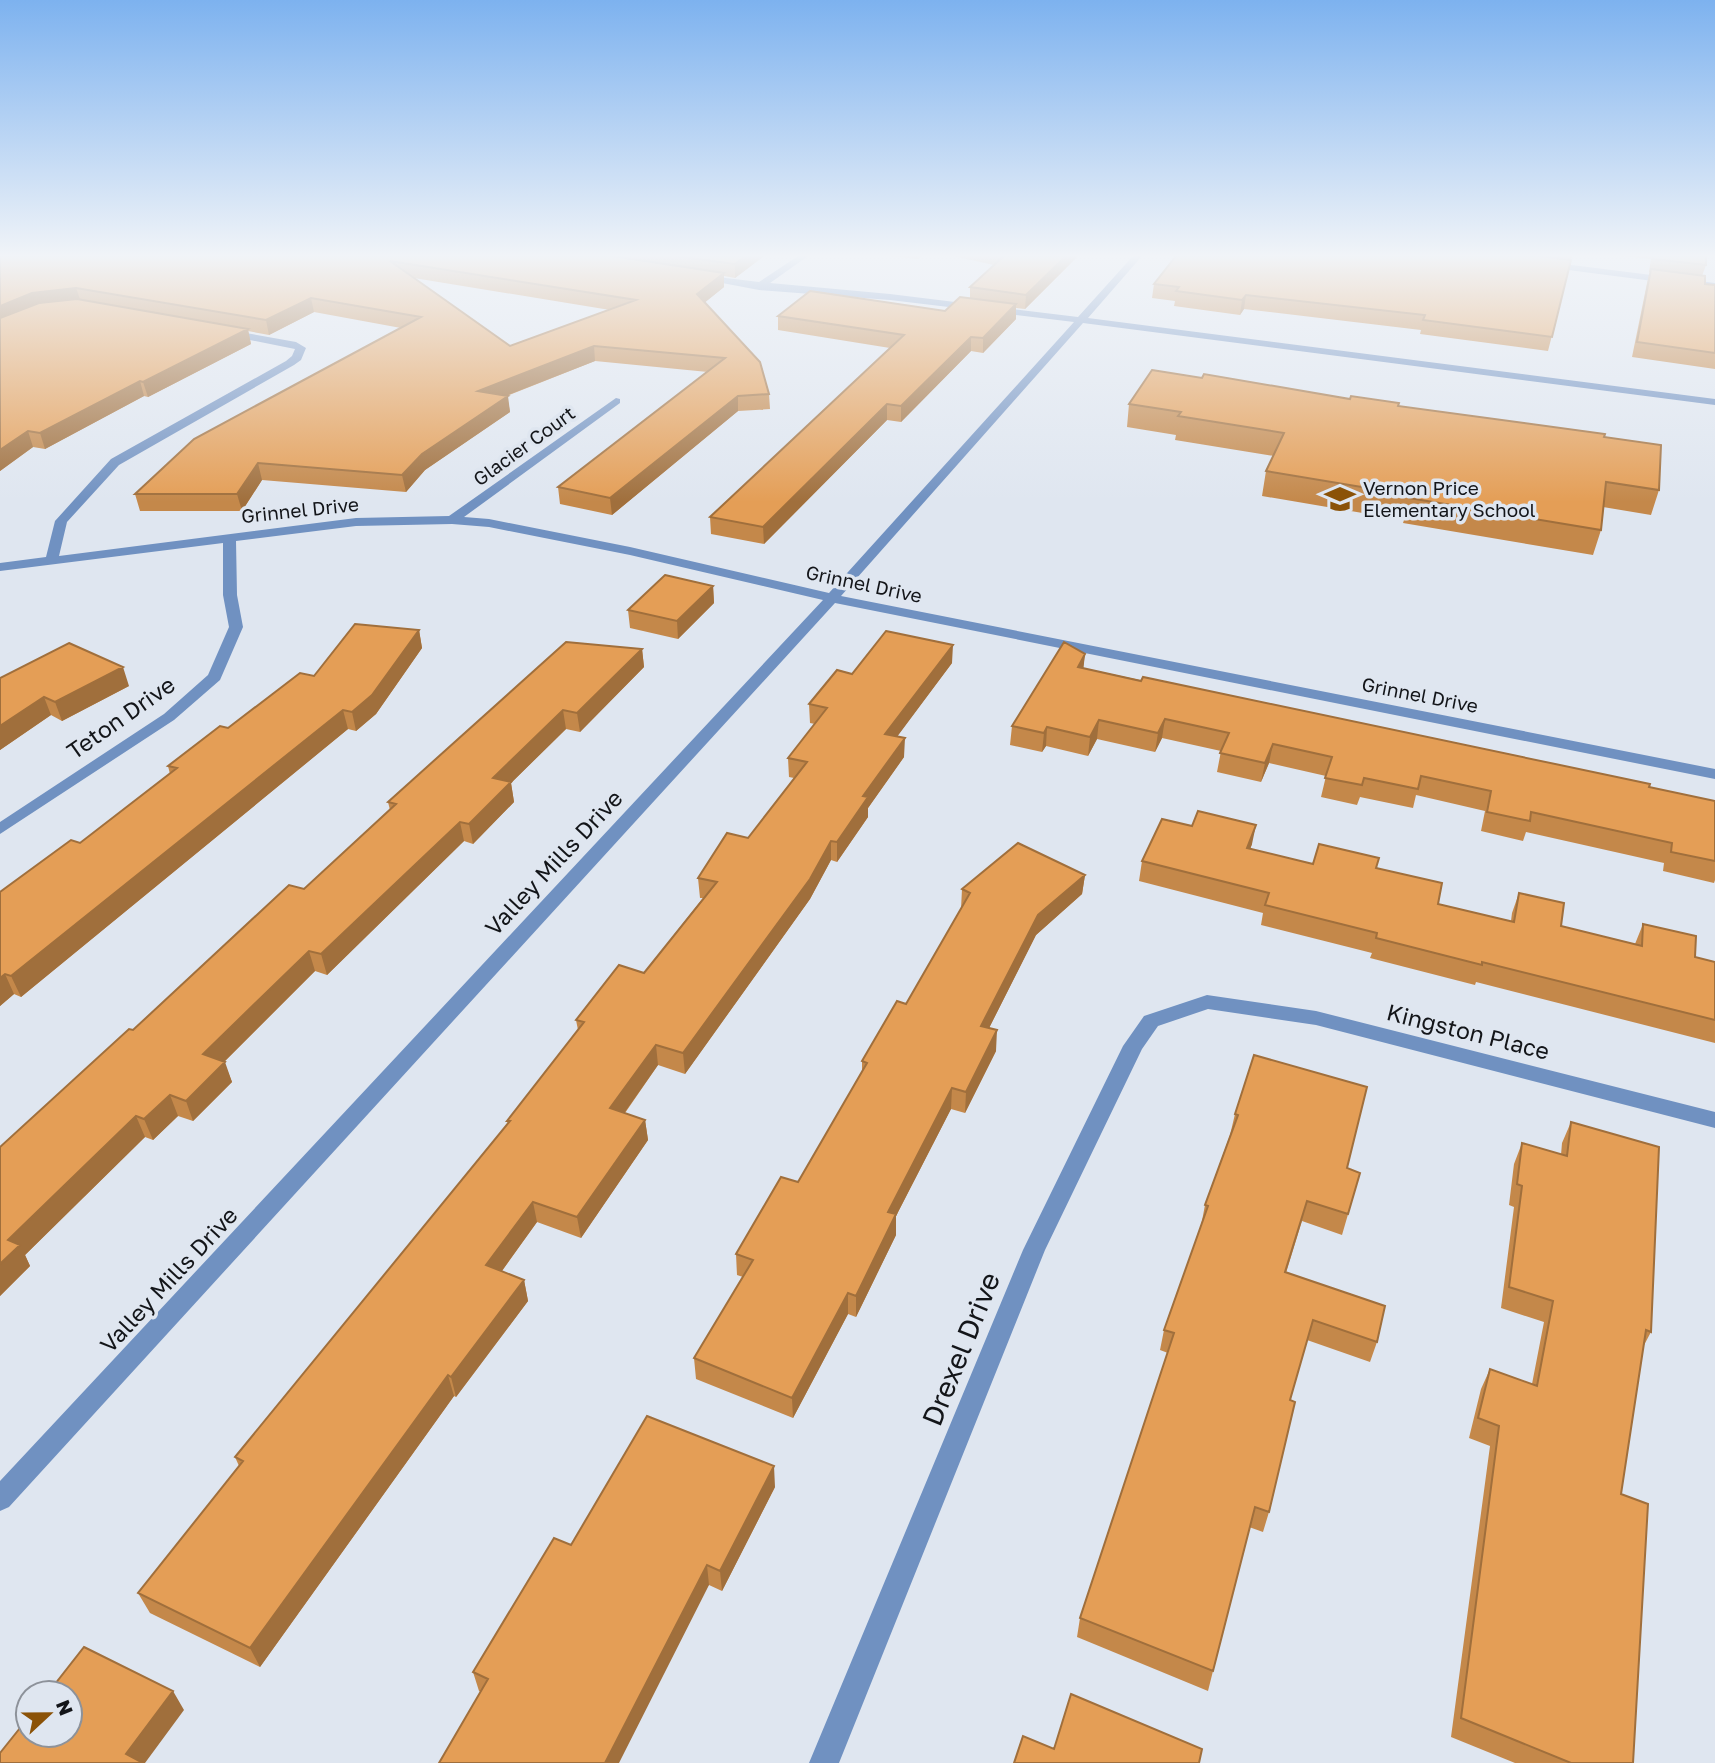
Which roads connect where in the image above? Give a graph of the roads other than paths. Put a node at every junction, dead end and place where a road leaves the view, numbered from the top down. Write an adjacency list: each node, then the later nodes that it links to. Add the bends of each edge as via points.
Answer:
1 (253, 338): 8 (street, via 301,348 290,363 115,462 61,521)
2 (1064, 338): 10 (street, Valley Mills Drive)
3 (1235, 338): 5 (street)
4 (616, 401): 6 (street, Glacier Court)
5 (1715, 402)
6 (452, 520): 7 (street, Grinnel Drive, via 356,522); 10 (street, Grinnel Drive, via 584,541)
7 (229, 537): 8 (street, Grinnel Drive); 12 (street, Teton Drive, via 230,595 236,627 215,677 169,717)
8 (52, 559): 9 (street, Grinnel Drive)
9 (0, 567)
10 (832, 598): 11 (street, Grinnel Drive); 15 (street, Valley Mills Drive)
11 (1715, 774)
12 (0, 829)
13 (1207, 1002): 14 (street, Kingston Place, via 1315,1018); 16 (street, Drexel Drive, via 1152,1021 1133,1046 1034,1250)
14 (1715, 1120)
15 (0, 1499)
16 (824, 1763)

